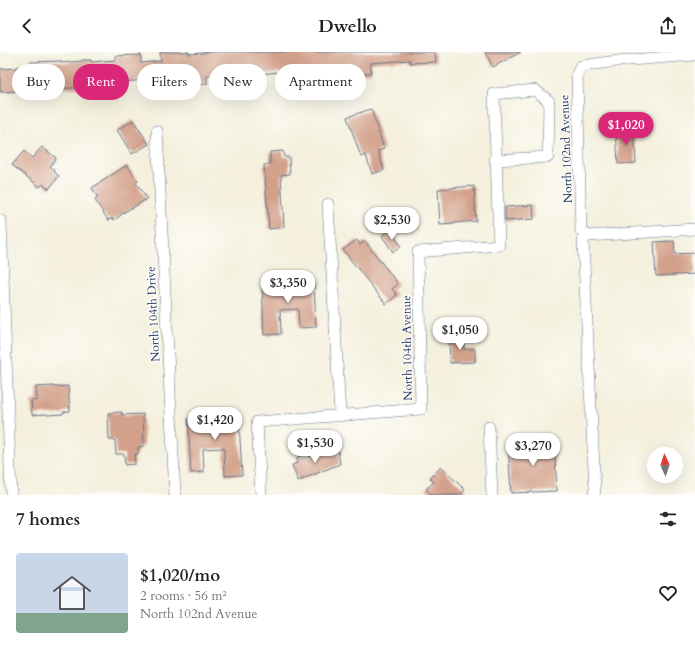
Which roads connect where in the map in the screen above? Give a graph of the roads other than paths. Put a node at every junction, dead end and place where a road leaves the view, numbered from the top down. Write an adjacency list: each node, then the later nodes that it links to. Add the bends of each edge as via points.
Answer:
1 (695, 55): 7 (street, North 102nd Avenue, via 581,66 577,74)
2 (156, 131): 11 (street, North 104th Drive)
3 (495, 160): 3 (street, via 494,94 535,90 550,101 548,157); 8 (street, North 104th Avenue, via 499,245 418,252 421,409)
4 (328, 204): 8 (street)
5 (1, 221): 10 (street)
6 (695, 229): 7 (street, via 588,236)
7 (583, 233): 14 (street, North 102nd Avenue)
8 (340, 415): 12 (street, North 104th Avenue, via 257,422)
9 (488, 427): 13 (street)
10 (11, 495)
11 (175, 495)
12 (261, 495)
13 (492, 495)
14 (594, 495)

